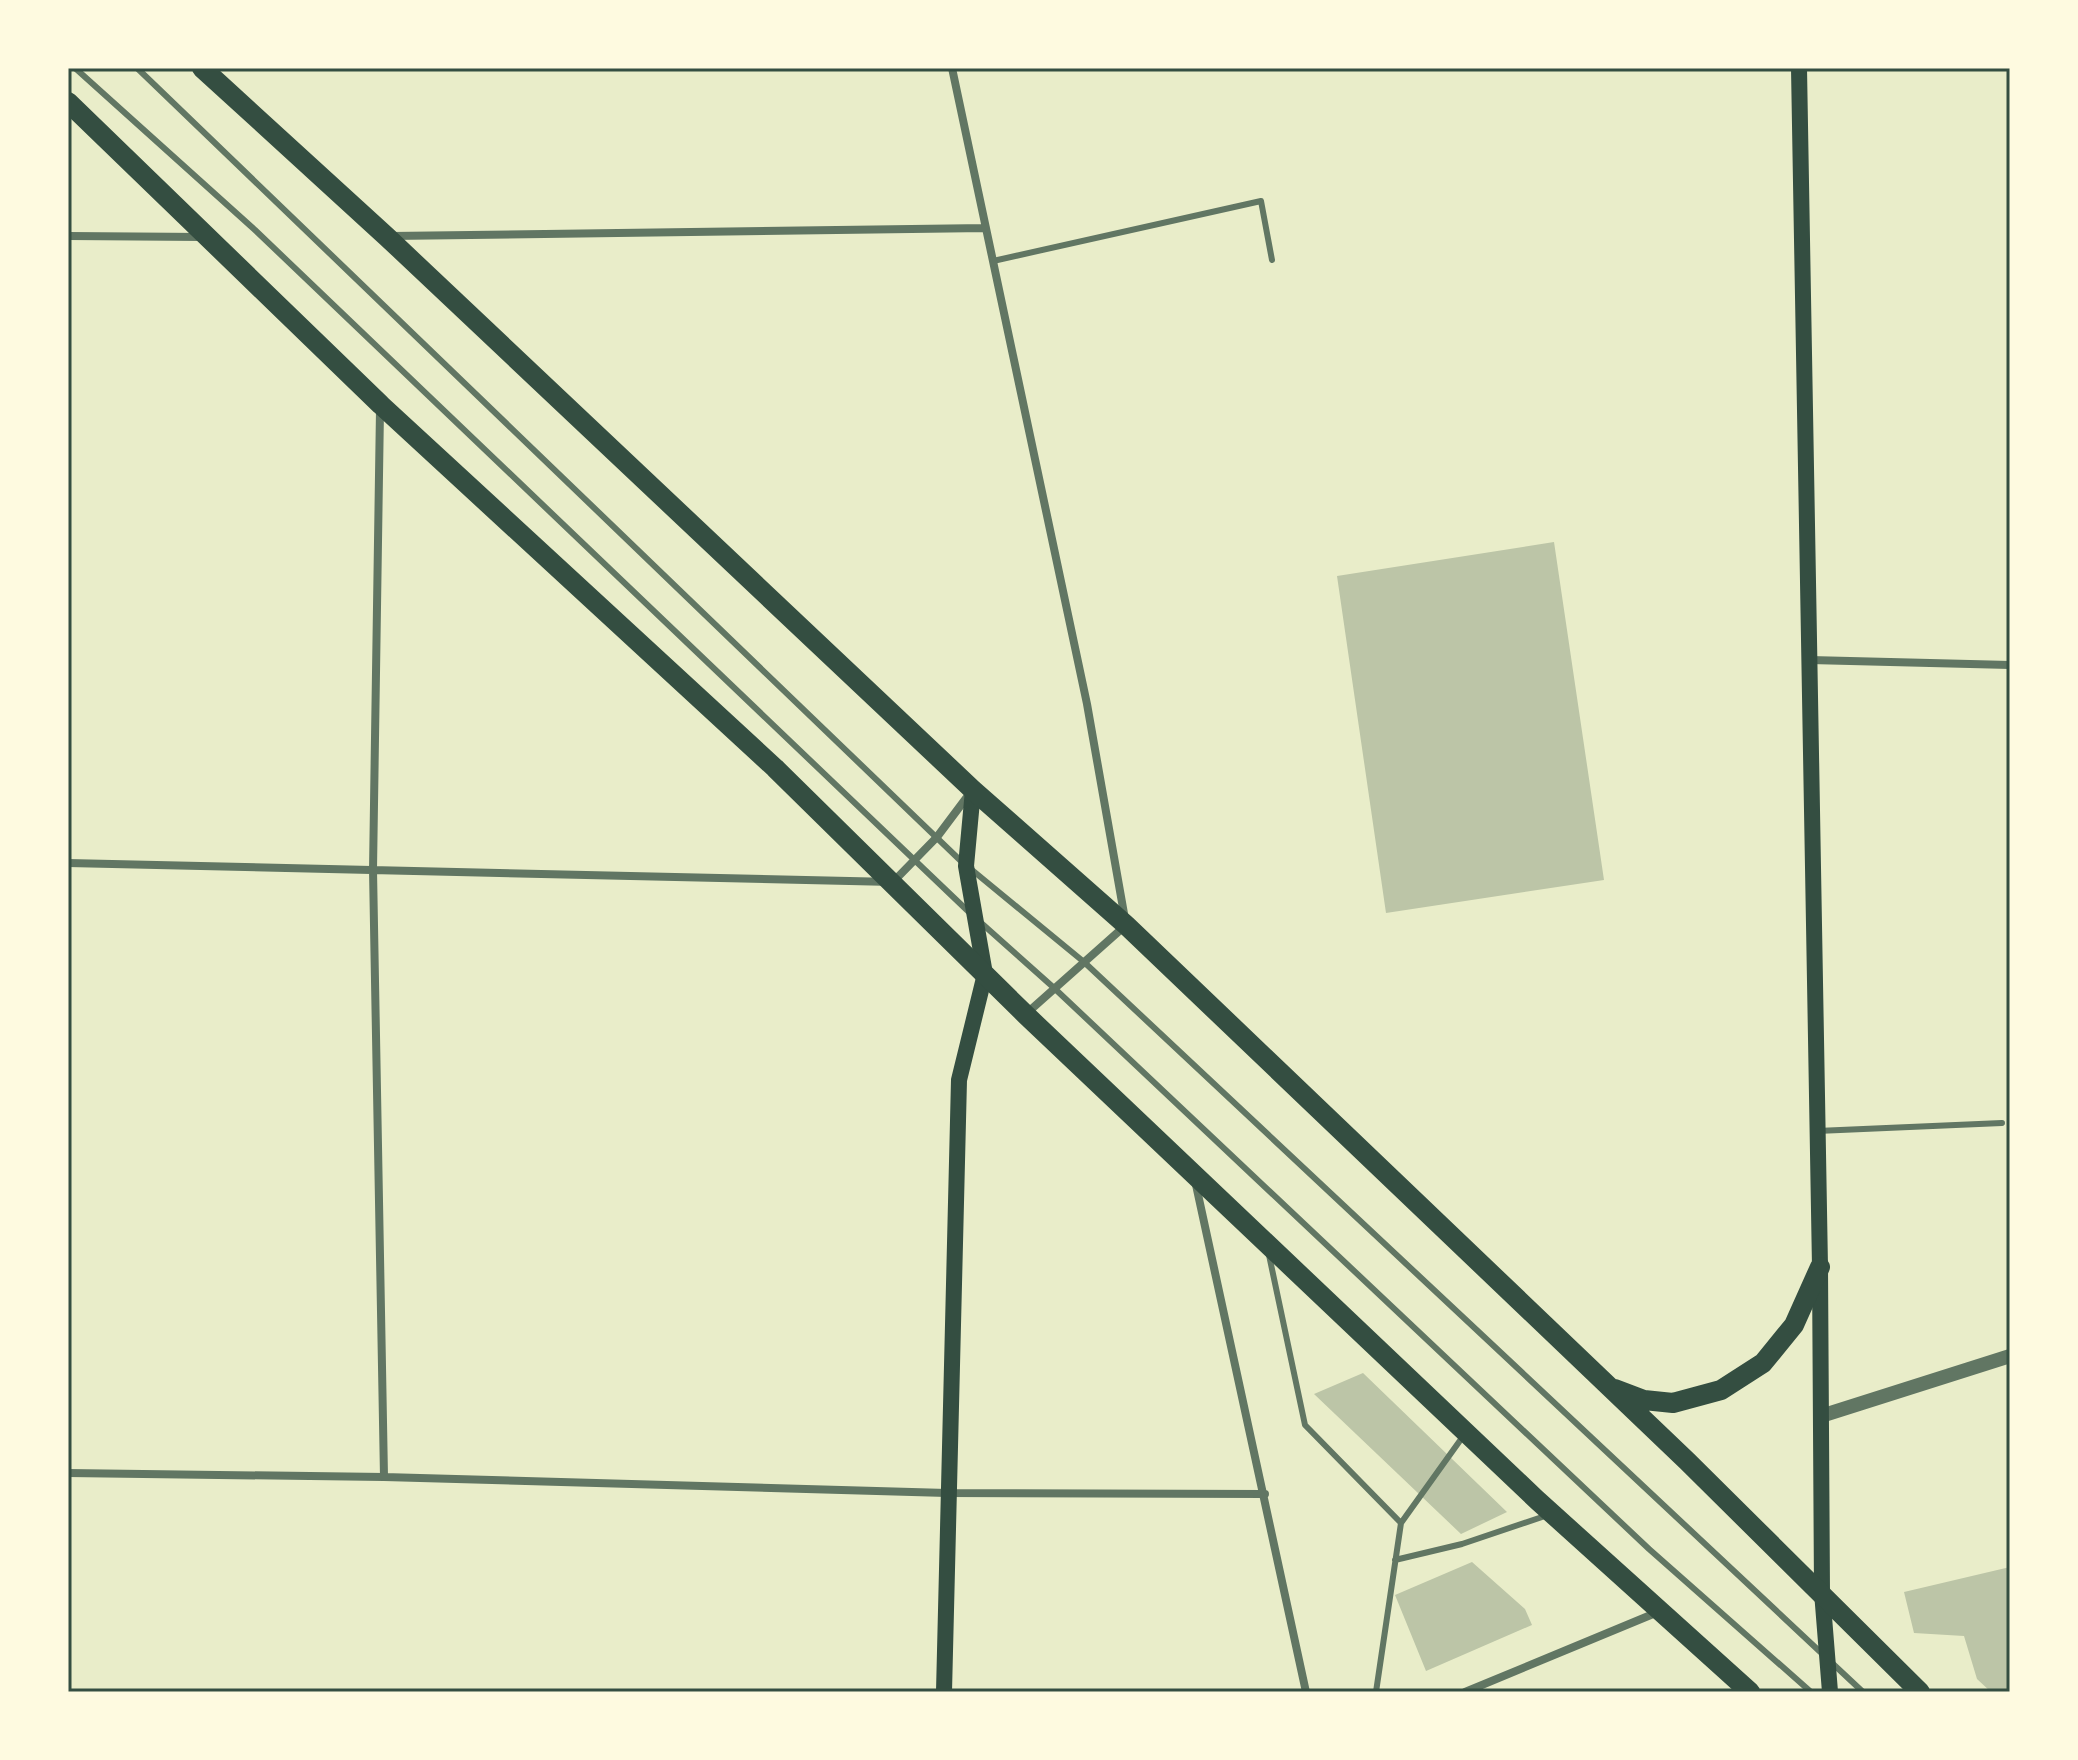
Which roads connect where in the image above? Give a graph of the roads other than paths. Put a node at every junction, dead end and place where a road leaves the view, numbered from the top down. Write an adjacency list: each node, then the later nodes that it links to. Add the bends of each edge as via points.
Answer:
1 (75, 68): 18 (lane, via 255,230)
2 (137, 68): 17 (lane)
3 (202, 68): 10 (main road)
4 (952, 68): 7 (street)
5 (1799, 68): 14 (main road)
6 (68, 102): 9 (main road)
7 (986, 228): 10 (street); 12 (street)
8 (68, 236): 9 (street)
9 (208, 237): 13 (main road)
10 (387, 237): 16 (main road)
11 (1272, 260): 12 (lane, via 1261,201)
12 (993, 261): 24 (street, via 1087,704)
13 (381, 405): 21 (street); 22 (main road)
14 (1810, 660): 15 (street); 30 (main road)
15 (2010, 665)
16 (973, 790): 17 (street); 20 (main road); 24 (main road)
17 (937, 837): 18 (street); 20 (lane)
18 (913, 862): 22 (street); 23 (lane)
19 (68, 863): 21 (street)
20 (966, 866): 23 (main road); 25 (lane)
21 (373, 870): 22 (street); 39 (street)
22 (893, 882): 26 (main road)
23 (974, 917): 26 (main road); 27 (lane)
24 (1126, 925): 25 (street); 35 (main road)
25 (1084, 962): 27 (street); 47 (lane)
26 (985, 974): 28 (main road); 40 (main road, via 959,1080)
27 (1053, 987): 28 (street); 53 (lane, via 1649,1549)
28 (1026, 1015): 31 (main road)
29 (2002, 1123): 30 (lane)
30 (1817, 1131): 33 (main road)
31 (1194, 1174): 32 (main road); 41 (street)
32 (1266, 1243): 37 (main road); 43 (lane, via 1305,1425)
33 (1820, 1267): 35 (main road, via 1794,1325 1779,1344 1763,1363 1721,1390 1673,1403 1644,1400); 36 (main road)
34 (2010, 1356): 36 (street)
35 (1607, 1386): 45 (main road)
36 (1821, 1416): 45 (main road)
37 (1466, 1432): 42 (main road); 43 (lane)
38 (68, 1473): 39 (street)
39 (384, 1477): 40 (street)
40 (947, 1493): 41 (street); 48 (main road)
41 (1265, 1494): 49 (street)
42 (1552, 1514): 44 (lane); 46 (main road)
43 (1401, 1523): 44 (lane)
44 (1395, 1560): 50 (lane)
45 (1822, 1592): 47 (main road); 56 (main road)
46 (1658, 1612): 51 (street); 52 (main road)
47 (1828, 1660): 54 (main road); 55 (lane)
48 (944, 1692)
49 (1306, 1692)
50 (1376, 1692)
51 (1465, 1692)
52 (1750, 1692)
53 (1811, 1692)
54 (1830, 1692)
55 (1863, 1692)
56 (1920, 1692)

